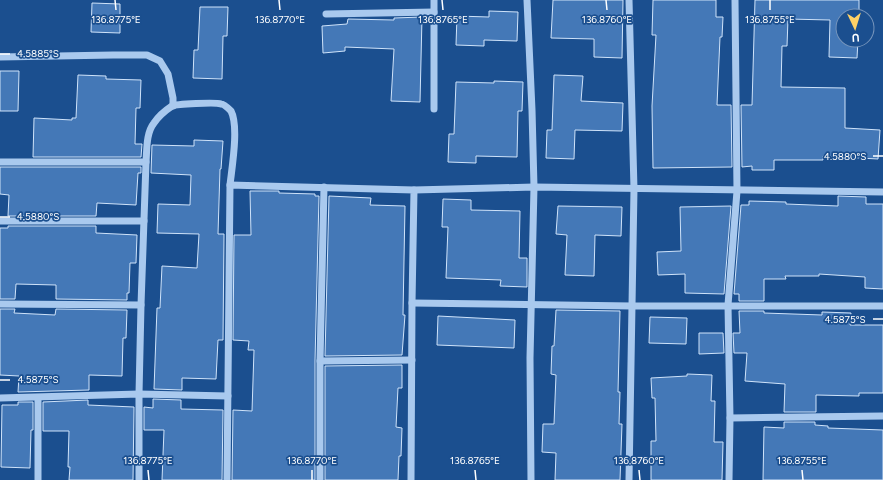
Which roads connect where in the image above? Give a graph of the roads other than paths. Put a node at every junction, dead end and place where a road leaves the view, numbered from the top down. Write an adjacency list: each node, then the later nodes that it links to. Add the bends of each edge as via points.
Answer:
1 (434, 0): 5 (street)
2 (527, 0): 14 (street)
3 (628, 0): 15 (street)
4 (735, 0): 17 (street)
5 (434, 12): 6 (street); 9 (street)
6 (326, 14)
7 (0, 57): 8 (street, via 147,55 160,61 168,74)
8 (173, 106): 11 (street, via 154,122 150,129); 12 (street, via 222,104 230,110 234,122)
9 (434, 109)
10 (0, 162): 11 (street)
11 (146, 162): 20 (street)
12 (230, 185): 13 (street); 31 (street)
13 (324, 187): 16 (street); 29 (street)
14 (534, 187): 15 (street); 16 (street); 24 (street)
15 (634, 189): 17 (street); 26 (street)
16 (414, 190): 21 (street)
17 (738, 191): 18 (street); 25 (street)
18 (883, 192)
19 (0, 221): 20 (street)
20 (144, 221): 23 (street)
21 (412, 303): 24 (street); 28 (street)
22 (0, 304): 23 (street)
23 (140, 305): 30 (street)
24 (531, 305): 26 (street); 41 (street)
25 (728, 305): 26 (street); 27 (street); 35 (street)
26 (632, 306): 42 (street)
27 (883, 306)
28 (412, 360): 29 (street); 40 (street)
29 (320, 361): 39 (street)
30 (139, 394): 31 (street); 33 (street); 37 (street)
31 (228, 396): 38 (street)
32 (0, 398): 33 (street)
33 (38, 398): 36 (street)
34 (883, 416): 35 (street)
35 (730, 418): 43 (street)
36 (38, 480)
37 (139, 480)
38 (227, 480)
39 (320, 480)
40 (411, 480)
41 (531, 480)
42 (629, 480)
43 (729, 480)

